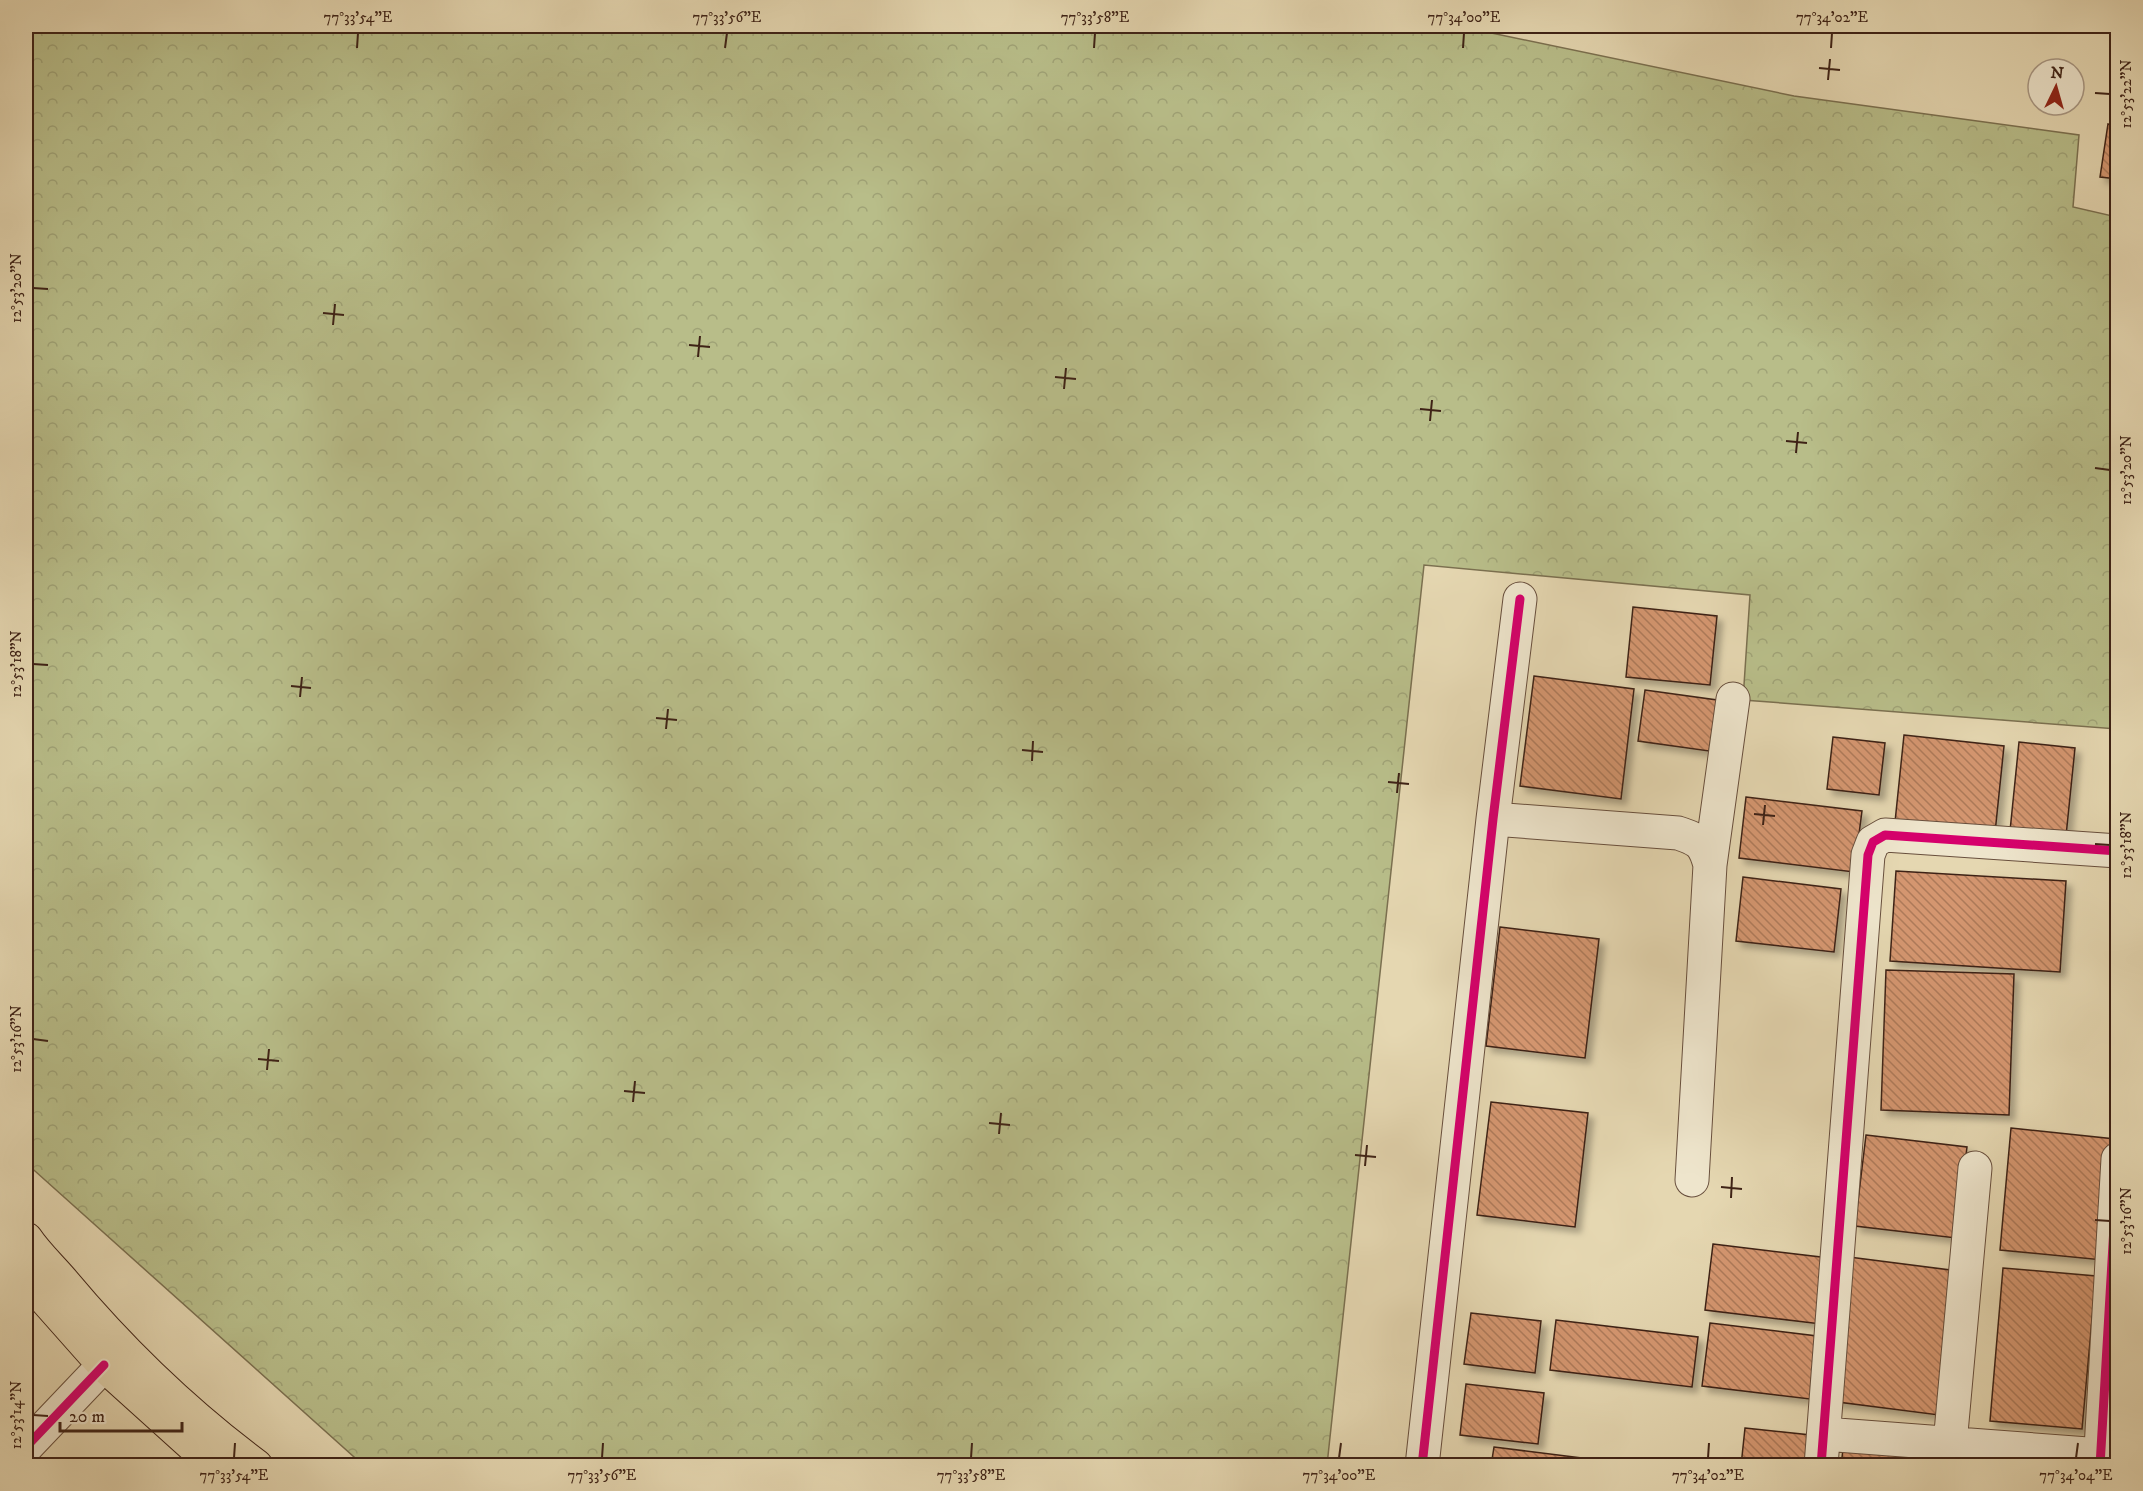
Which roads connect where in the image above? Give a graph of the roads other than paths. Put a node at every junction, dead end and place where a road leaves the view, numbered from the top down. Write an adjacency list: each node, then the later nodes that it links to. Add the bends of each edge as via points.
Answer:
1 (1520, 599): 3 (street)
2 (1733, 699): 5 (street)
3 (1493, 819): 5 (street, via 1678,833 1701,843); 18 (street)
4 (2118, 850): 13 (street, via 1885,835 1873,842 1868,855)
5 (1710, 865): 8 (street)
6 (2118, 1159): 15 (street)
7 (1975, 1168): 14 (street)
8 (1692, 1180)
9 (26, 1239): 17 (main road, via 100,1327)
10 (26, 1277): 11 (main road)
11 (104, 1365): 12 (street); 16 (main road)
12 (26, 1447)
13 (1823, 1450): 14 (street)
14 (1949, 1454): 15 (street)
15 (2100, 1460)
16 (218, 1466)
17 (256, 1466)
18 (1422, 1466)

